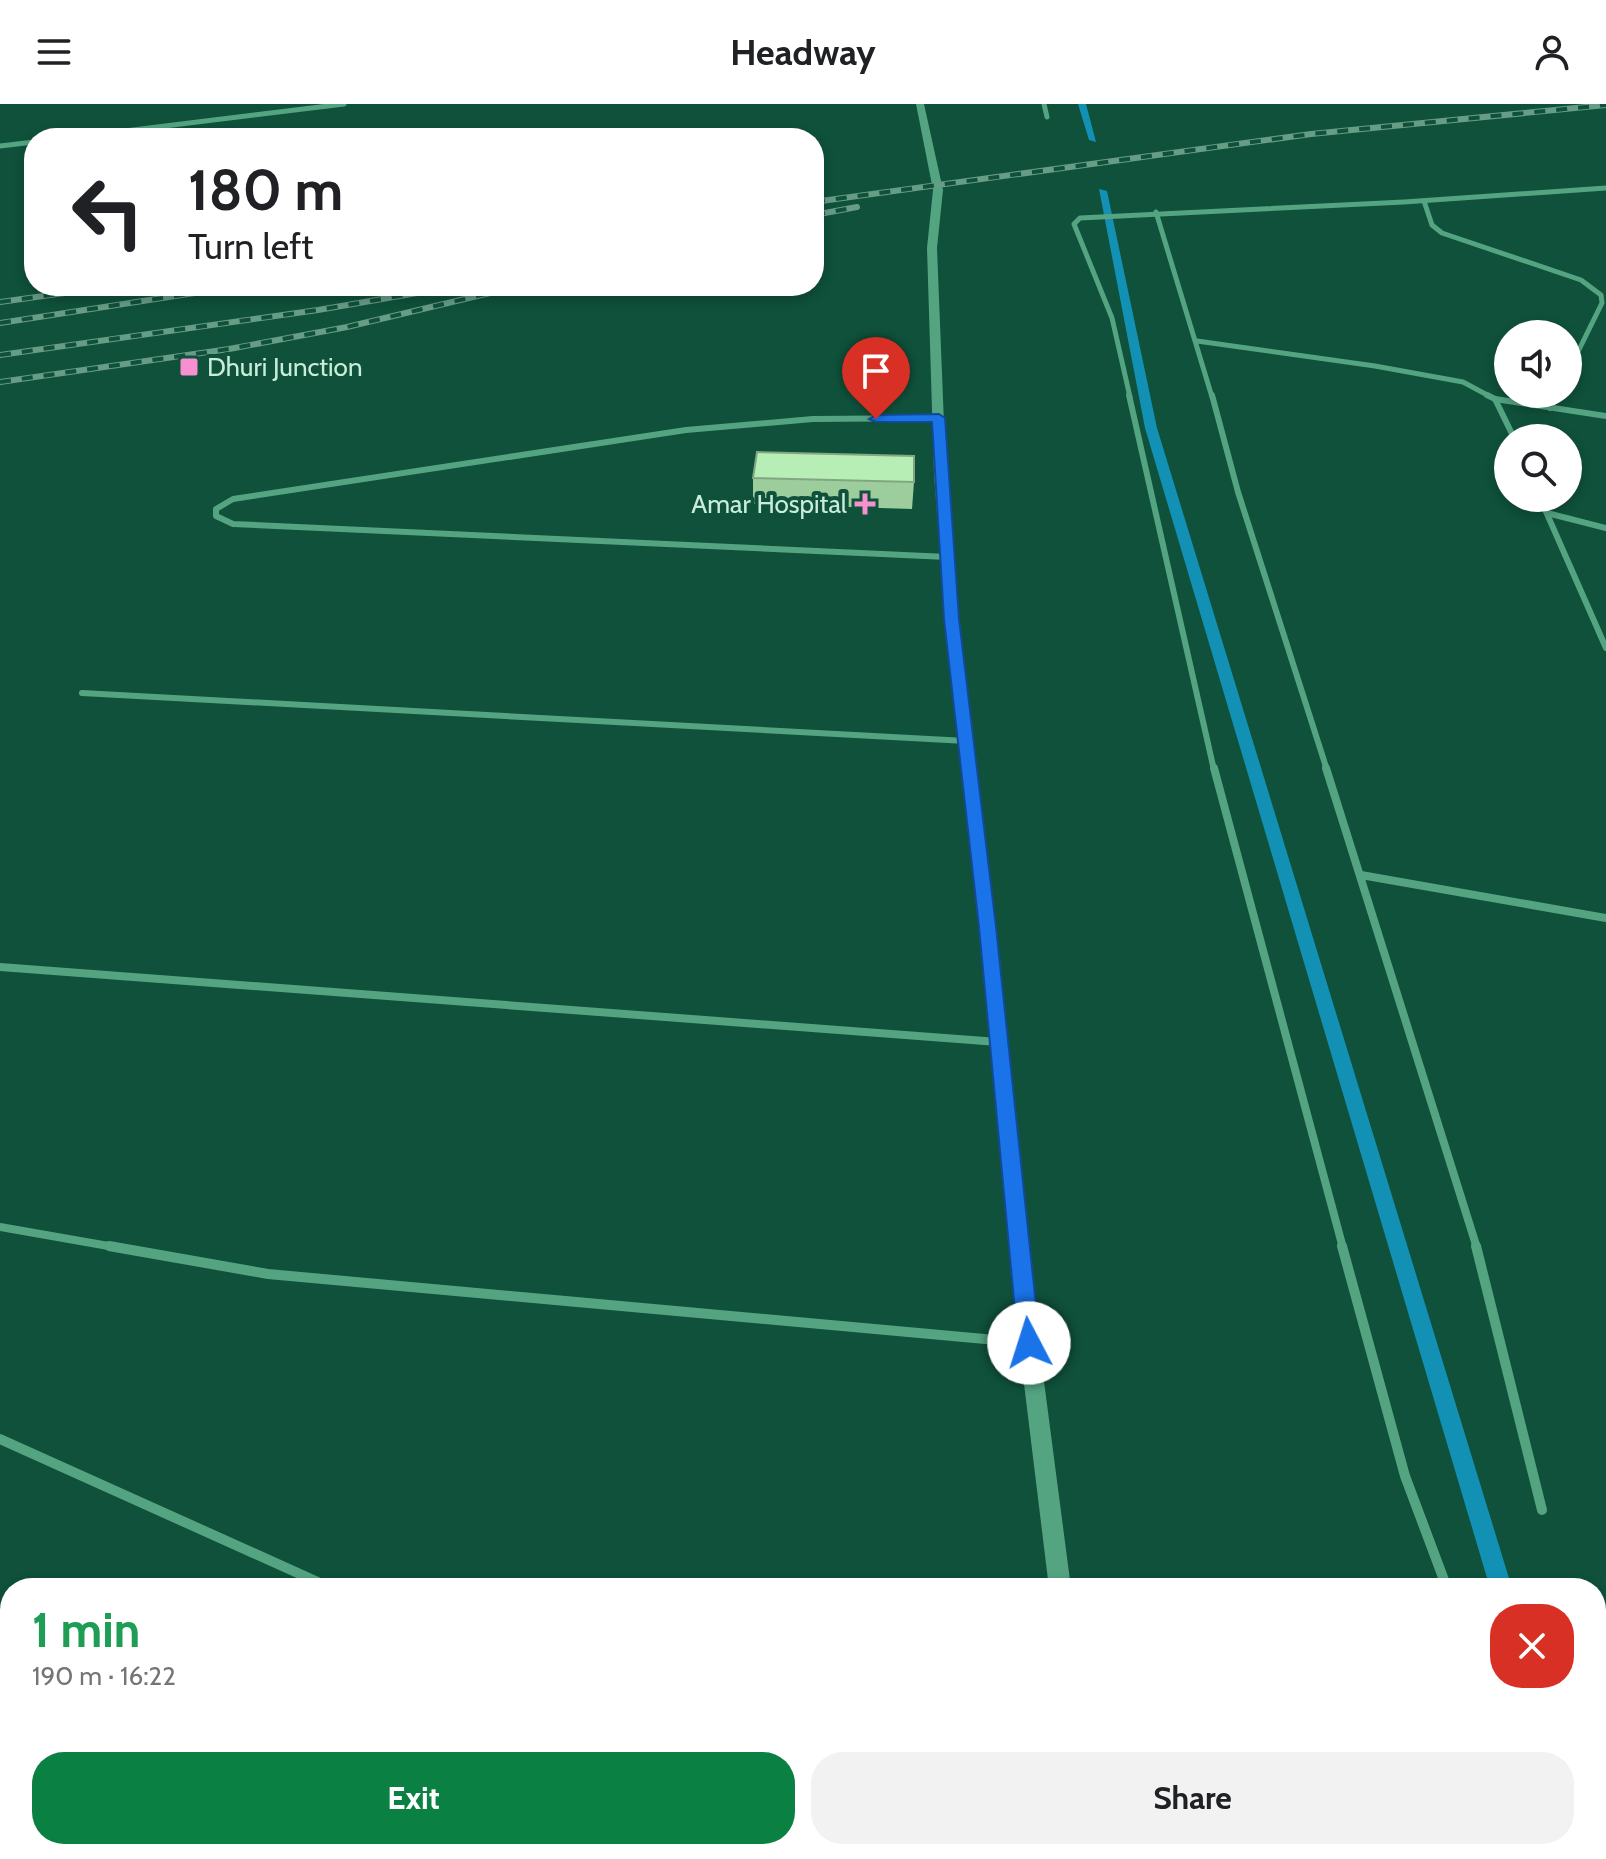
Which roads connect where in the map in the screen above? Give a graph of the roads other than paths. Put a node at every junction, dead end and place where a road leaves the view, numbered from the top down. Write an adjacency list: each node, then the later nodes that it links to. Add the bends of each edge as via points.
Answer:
1 (344, 104): 5 (street)
2 (920, 104): 16 (street, via 938,190 932,248)
3 (1044, 104): 4 (street)
4 (1047, 117)
5 (149, 128)
6 (24, 143): 7 (street)
7 (0, 146)
8 (1606, 188): 9 (street)
9 (1424, 201): 10 (street); 12 (street, via 1432,225 1442,233 1581,280 1601,295)
10 (1156, 212): 11 (street); 33 (street, via 1087,217 1074,224 1112,318 1221,800 1405,1476)
11 (1197, 341): 13 (street, via 1463,382); 23 (street, via 1238,492)
12 (1582, 344)
13 (1494, 398)
14 (1550, 408): 15 (street)
15 (1606, 416)
16 (939, 418): 19 (street); 19 (street, via 813,419 686,430 233,499 216,509 216,516 233,524)
17 (1547, 513): 18 (street); 20 (street)
18 (1606, 528)
19 (947, 557): 22 (street)
20 (1606, 648)
21 (82, 693): 22 (street)
22 (966, 741): 26 (street)
23 (1361, 875): 24 (street); 30 (street, via 1467,1210)
24 (1606, 918)
25 (0, 967): 26 (street)
26 (999, 1042): 28 (street)
27 (0, 1227): 28 (street, via 268,1274)
28 (1029, 1343): 32 (street)
29 (0, 1439): 31 (street)
30 (1542, 1510)
31 (309, 1578)
32 (1059, 1578)
33 (1443, 1578)

